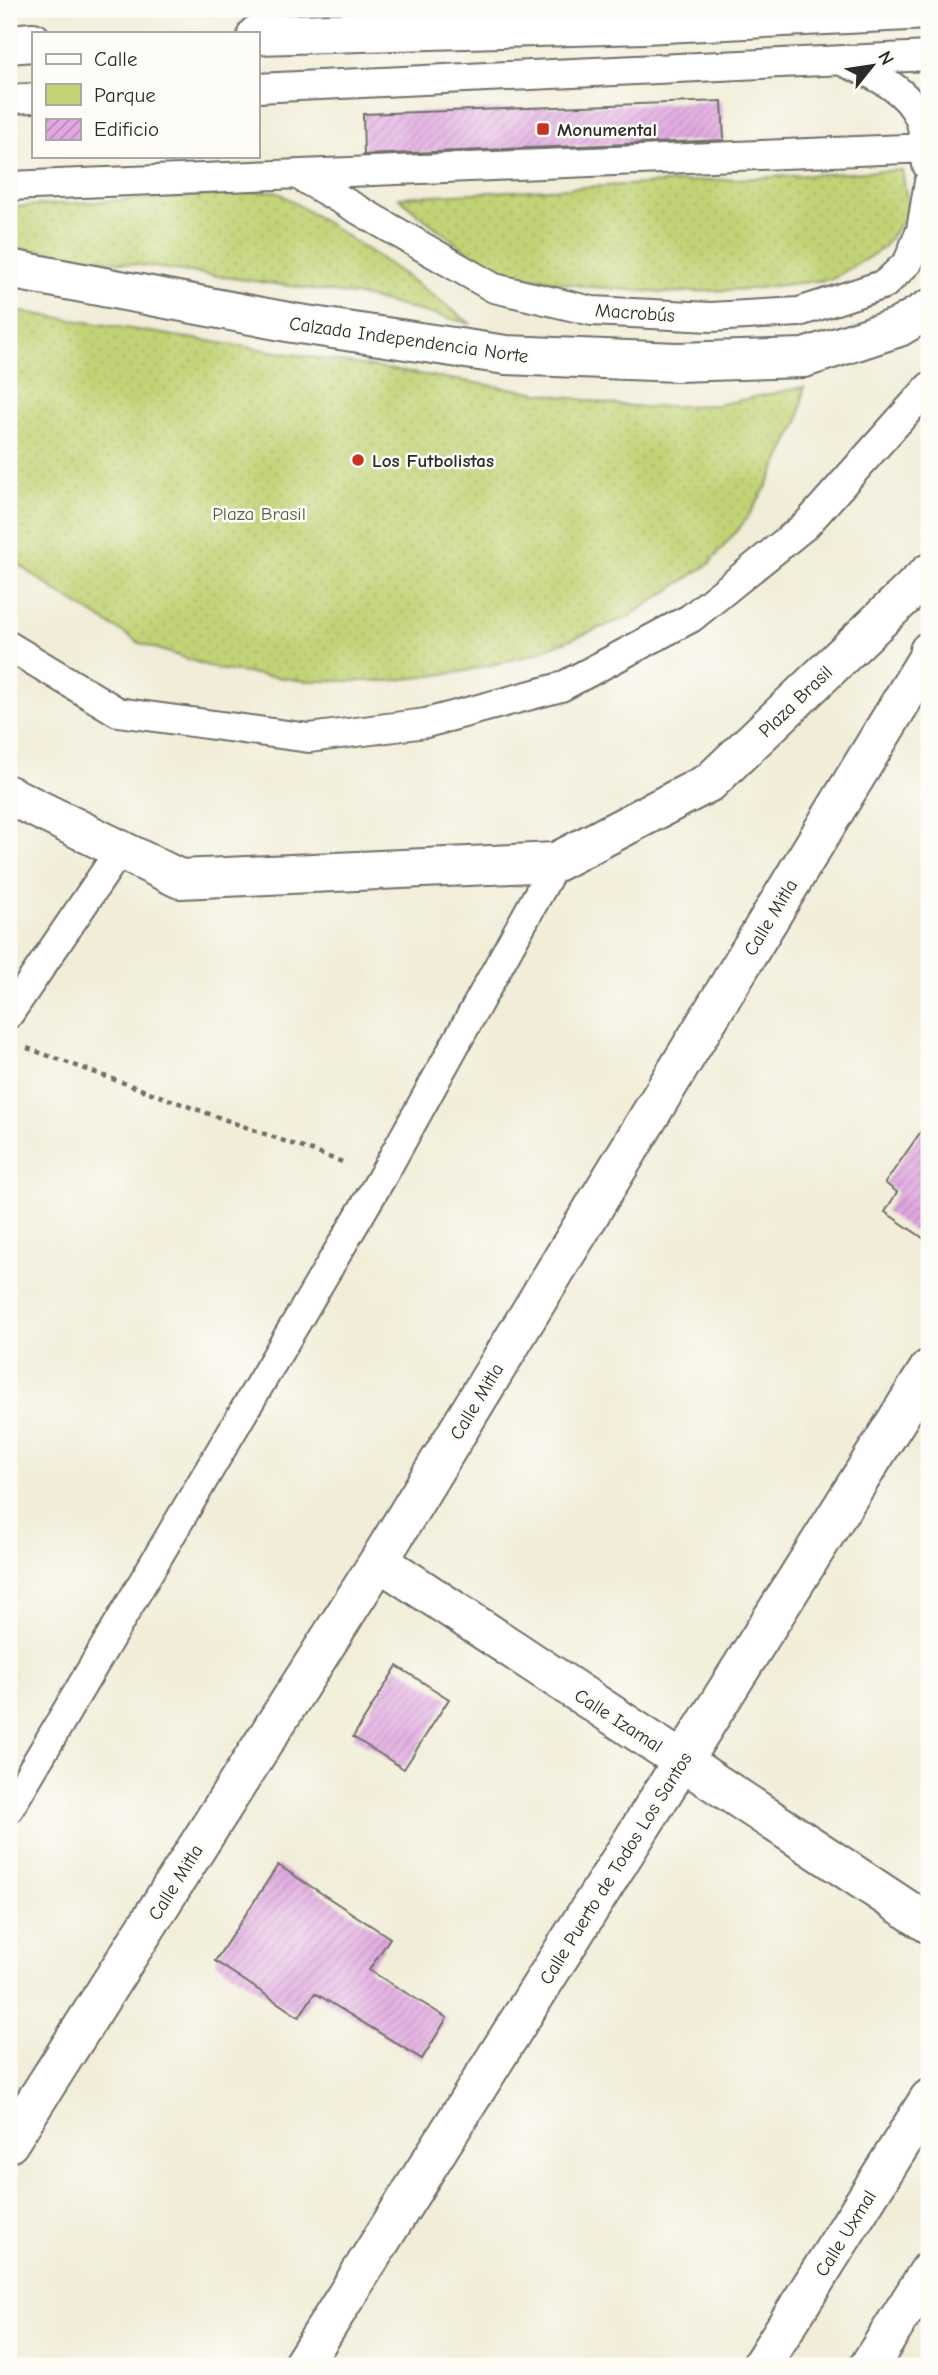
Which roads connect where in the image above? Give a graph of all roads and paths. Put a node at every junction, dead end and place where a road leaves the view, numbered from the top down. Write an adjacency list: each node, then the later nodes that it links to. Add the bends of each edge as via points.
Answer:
1 (929, 10): 2 (street)
2 (259, 35)
3 (32, 42): 4 (street)
4 (9, 44)
5 (929, 56): 6 (lane, Macrobús)
6 (842, 62): 7 (lane, Macrobús); 10 (lane, Macrobús, via 876,75 904,97 920,120)
7 (259, 88)
8 (32, 98): 9 (lane)
9 (9, 99)
10 (927, 148): 11 (lane); 12 (lane, Macrobús)
11 (298, 175): 12 (lane, Macrobús, via 494,288 592,311 710,317 799,312 885,284 908,261 921,230); 13 (lane)
12 (929, 182)
13 (9, 186)
14 (9, 269): 15 (street, Calzada Independencia Norte, via 293,323 506,355 677,362 804,358 899,327)
15 (929, 309)
16 (929, 387): 18 (lane, via 806,525 691,618 561,687 426,723 309,738 118,712)
17 (929, 573): 22 (street, Plaza Brasil, via 710,782)
18 (9, 646)
19 (929, 651): 27 (street, Calle Mitla)
20 (9, 795): 21 (street, Plaza Brasil)
21 (120, 850): 22 (street, Plaza Brasil, via 180,879); 23 (lane)
22 (556, 862): 25 (lane)
23 (9, 1014)
24 (22, 1046): 25 (path)
25 (382, 1177): 29 (lane)
26 (929, 1369): 28 (street, Calle Puerto de Todos Los Santos)
27 (379, 1562): 28 (street, Calle Izamal); 32 (street, Calle Mitla)
28 (682, 1762): 30 (street, Calle Izamal); 34 (street, Calle Puerto de Todos Los Santos)
29 (9, 1809)
30 (929, 1924)
31 (929, 2099): 35 (street, Calle Uxmal)
32 (9, 2143)
33 (929, 2271): 36 (street)
34 (302, 2366)
35 (761, 2366)
36 (869, 2366)

